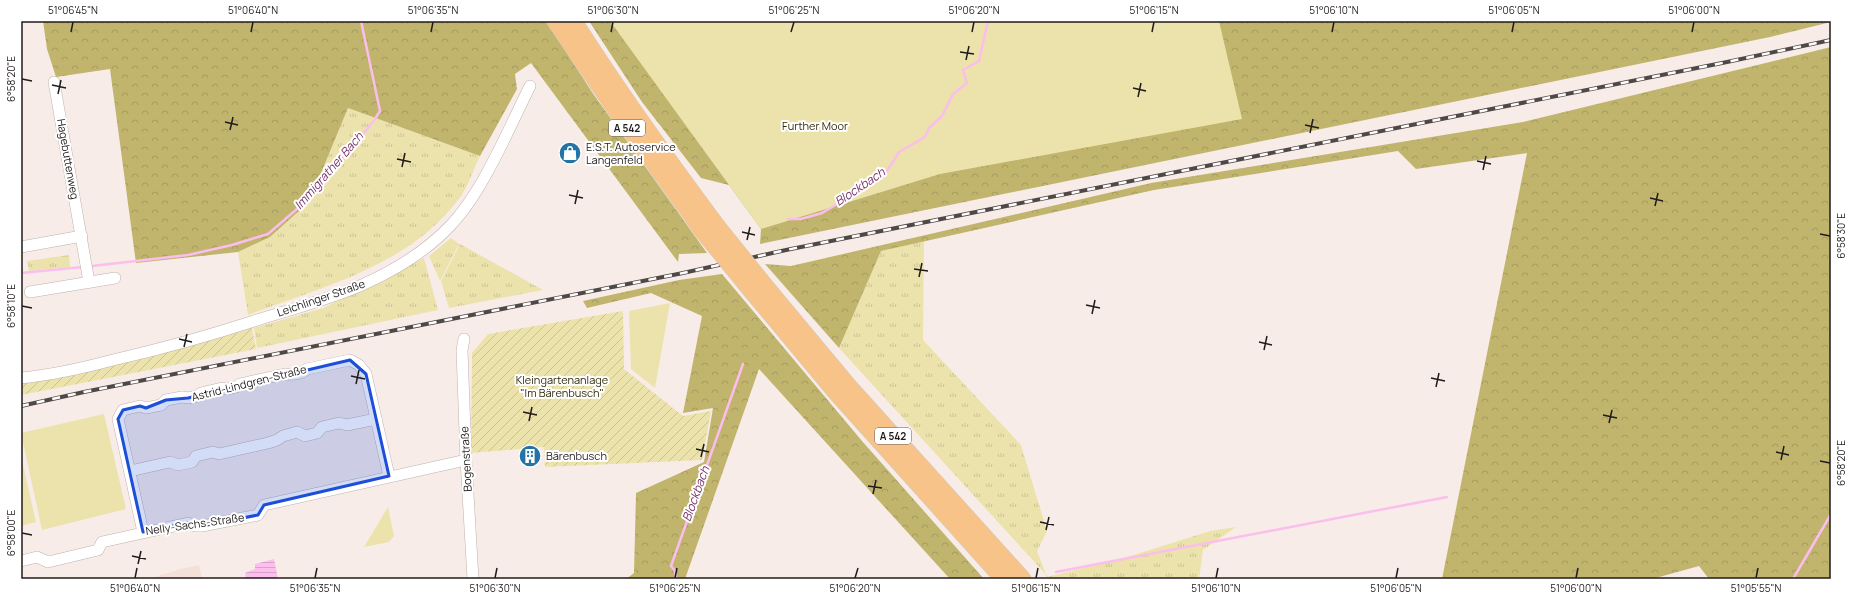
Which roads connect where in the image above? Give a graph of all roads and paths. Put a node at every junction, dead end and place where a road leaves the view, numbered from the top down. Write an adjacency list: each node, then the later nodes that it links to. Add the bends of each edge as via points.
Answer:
1 (555, 21): 21 (highway, A 542, bridge, via 612,106 703,232 836,393)
2 (574, 21): 4 (highway, A 542)
3 (582, 21): 4 (highway, via 593,40)
4 (601, 64): 22 (highway, A 542, bridge, via 666,157 768,289 848,385)
5 (54, 82): 7 (street, Hagebuttenweg)
6 (530, 86): 13 (street, Leichlinger Straße, via 486,174 468,203 450,227 397,267 363,284 219,332 70,371)
7 (82, 236): 8 (street); 10 (street, Hagebuttenweg)
8 (21, 246)
9 (115, 278): 10 (street)
10 (89, 282): 11 (street)
11 (30, 292)
12 (464, 339): 15 (street, Bogenstraße, via 462,350)
13 (21, 378)
14 (376, 419): 16 (street, via 346,425 338,423 322,427 317,433 305,436 297,432 268,443 219,454 213,452 196,456 192,462 178,465 170,462); 16 (street, Astrid-Lindgren-Straße, via 366,374 359,365 350,360 307,369 304,372 201,393 198,396 166,400 161,405 123,410 118,420); 17 (street, Astrid-Lindgren-Straße)
15 (466, 460): 17 (street, Nelly-Sachs-Straße); 20 (street, Bogenstraße)
16 (130, 471): 18 (street, Astrid-Lindgren-Straße)
17 (390, 476): 18 (street, Nelly-Sachs-Straße, via 264,506 258,515 202,526 188,523)
18 (143, 532): 19 (street, Nelly-Sachs-Straße, via 102,542 98,550 48,562 37,557)
19 (21, 562)
20 (473, 579)
21 (1003, 579)
22 (1023, 579)

